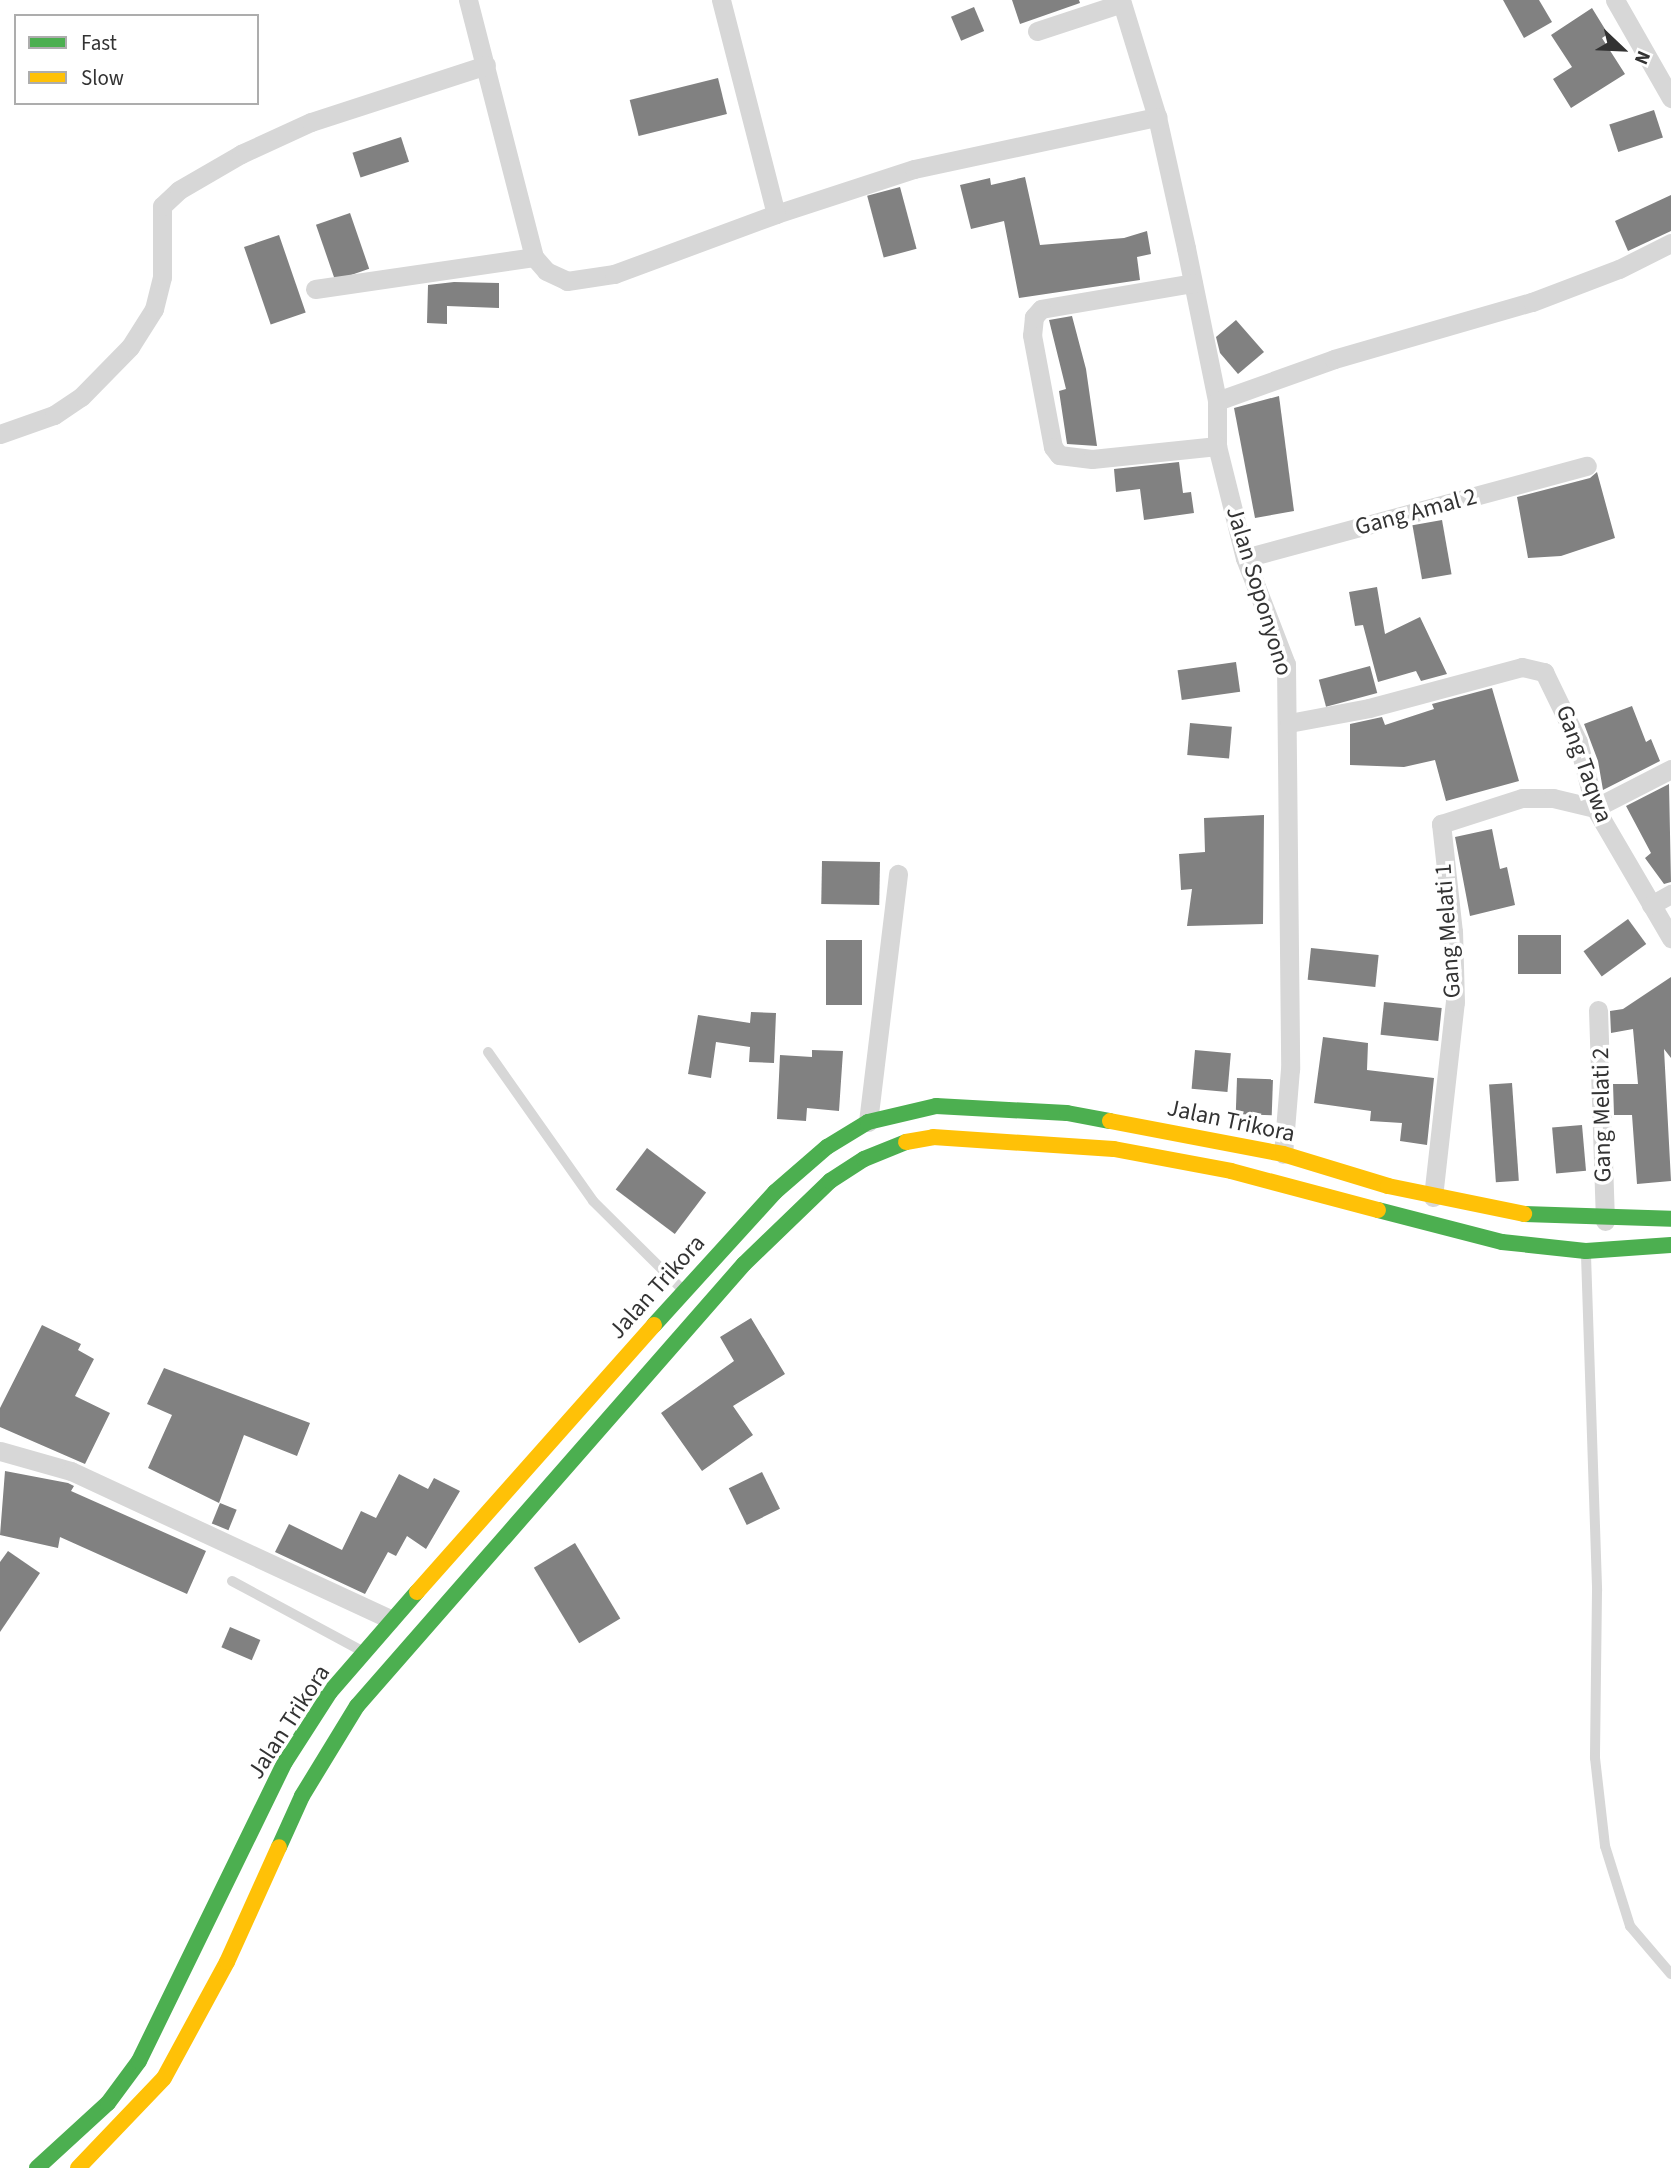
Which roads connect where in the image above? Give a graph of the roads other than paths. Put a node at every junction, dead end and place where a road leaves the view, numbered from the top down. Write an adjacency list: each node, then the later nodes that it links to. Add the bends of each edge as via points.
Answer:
1 (468, 0): 6 (street)
2 (721, 0): 9 (street)
3 (1615, 0): 7 (street)
4 (1122, 2): 5 (street); 8 (street, Jalan Soponyono)
5 (1037, 31)
6 (486, 65): 11 (street); 15 (street, via 311,122 240,154 179,190 162,206 163,277 154,309 130,347 81,397 54,415)
7 (1671, 98)
8 (1157, 117): 9 (street, via 914,169); 12 (street, Jalan Soponyono)
9 (776, 214): 11 (street, via 729,234 582,281 567,281 546,271)
10 (1671, 243): 14 (street, via 1619,269 1532,302 1334,359)
11 (534, 257): 13 (street)
12 (1193, 282): 14 (street, Jalan Soponyono); 16 (street, via 1041,309 1034,317 1032,335 1053,447 1059,455 1092,460)
13 (316, 289)
14 (1217, 401): 16 (street, Jalan Soponyono)
15 (0, 434)
16 (1217, 446): 18 (street, Jalan Soponyono)
17 (1587, 466): 18 (street, Gang Amal 2)
18 (1245, 558): 19 (street, Jalan Soponyono, via 1286,664)
19 (1289, 723): 21 (street, Gang Taqwa, via 1369,708 1522,667 1544,672 1564,706); 29 (street, Jalan Soponyono, via 1290,1069)
20 (1671, 769): 21 (street)
21 (1595, 808): 24 (street, Gang Taqwa); 30 (street, Gang Melati 1, via 1553,798 1522,798 1441,824 1455,1002)
22 (898, 874): 28 (street)
23 (1671, 894): 24 (street)
24 (1651, 905): 25 (street, Gang Taqwa)
25 (1671, 938)
26 (1598, 1010): 32 (street, Gang Melati 2)
27 (488, 1052): 35 (lane, via 593,1201)
28 (868, 1122): 29 (main road, Jalan Trikora, via 936,1106 999,1107 1107,1119); 35 (main road, Jalan Trikora, via 827,1147 775,1192)
29 (1283, 1154): 30 (main road, Jalan Trikora)
30 (1433, 1197): 32 (main road, Jalan Trikora, via 1534,1216)
31 (1671, 1219): 32 (main road, Jalan Trikora)
32 (1605, 1220)
33 (1671, 1245): 34 (main road, Jalan Trikora)
34 (1586, 1251): 37 (main road, Jalan Trikora, via 1502,1242 1175,1159 1114,1149 933,1137 897,1143 830,1181 744,1264); 42 (lane, via 1597,1591 1596,1770 1605,1846 1630,1926)
35 (684, 1291): 36 (main road, Jalan Trikora)
36 (615, 1367): 37 (main road); 40 (main road, Jalan Trikora)
37 (637, 1388): 44 (main road, Jalan Trikora, via 357,1706 302,1796 227,1962 164,2078)
38 (0, 1451): 40 (street, via 71,1471)
39 (232, 1581): 41 (lane)
40 (390, 1619): 41 (main road, Jalan Trikora)
41 (363, 1652): 43 (main road, Jalan Trikora, via 285,1762 139,2062 108,2103)
42 (1671, 1973)
43 (37, 2168)
44 (78, 2168)

